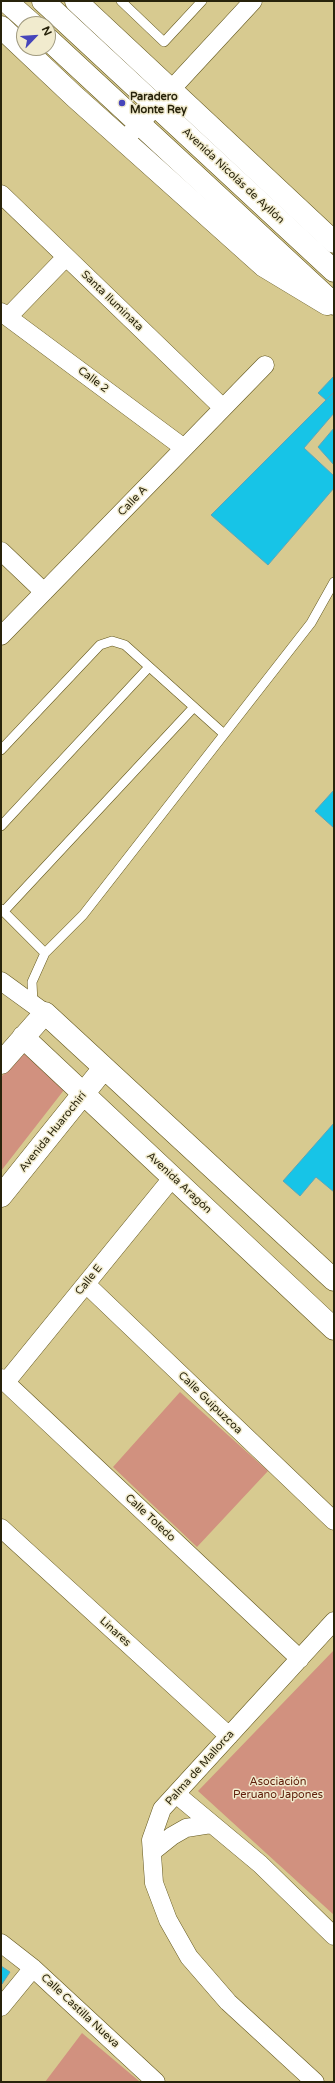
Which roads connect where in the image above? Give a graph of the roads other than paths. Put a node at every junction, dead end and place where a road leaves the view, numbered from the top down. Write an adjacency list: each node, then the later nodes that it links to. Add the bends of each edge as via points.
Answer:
1 (6, 1): 7 (main road)
2 (43, 1): 11 (main road, Avenida Nicolás de Ayllón)
3 (76, 1): 10 (main road, Avenida Nicolás de Ayllón)
4 (121, 1): 5 (lane, via 164,42)
5 (202, 1)
6 (253, 1): 10 (street)
7 (23, 16)
8 (1, 27): 13 (main road)
9 (56, 46): 12 (main road)
10 (171, 89): 11 (street); 15 (main road, Avenida Nicolás de Ayllón)
11 (156, 105): 12 (street); 17 (main road, Avenida Nicolás de Ayllón)
12 (140, 124): 13 (street); 18 (main road)
13 (124, 141): 19 (main road, via 264,266)
14 (1, 194): 16 (street, Santa Iluminata)
15 (334, 242)
16 (66, 257): 20 (street); 22 (street, Santa Iluminata)
17 (334, 271)
18 (334, 304)
19 (334, 308)
20 (4, 314): 23 (street, Calle 2)
21 (265, 366): 22 (street, Calle A)
22 (223, 408): 23 (street, Calle A)
23 (184, 448): 26 (street, Calle A)
24 (1, 551): 26 (street)
25 (334, 582): 30 (lane, via 311,623)
26 (44, 592): 27 (street, Calle A)
27 (1, 636)
28 (149, 667): 29 (lane); 31 (lane, via 125,645 112,641 100,645); 32 (lane)
29 (194, 707): 30 (lane); 33 (lane)
30 (224, 734): 34 (lane, via 83,915)
31 (1, 750)
32 (1, 826)
33 (3, 910): 34 (lane)
34 (45, 953): 36 (lane, via 32,982)
35 (1, 981): 36 (street)
36 (39, 1009): 37 (main road); 39 (main road)
37 (23, 1037): 38 (main road); 40 (main road, Avenida Aragón)
38 (1, 1062)
39 (104, 1068): 40 (main road, Avenida Huarochirí); 43 (main road)
40 (84, 1094): 41 (main road, Avenida Aragón); 42 (main road, Avenida Huarochirí)
41 (173, 1177): 44 (street, Calle E); 45 (main road, Avenida Aragón)
42 (1, 1196)
43 (334, 1280)
44 (86, 1284): 46 (street, Calle E); 47 (street, Calle Guipuzcoa)
45 (334, 1329)
46 (3, 1380): 50 (street, Calle Toledo)
47 (334, 1521)
48 (1, 1528): 51 (street, Linares)
49 (334, 1621): 50 (street, Palma de Mallorca)
50 (300, 1659): 51 (street, Palma de Mallorca)
51 (229, 1736): 52 (street, Palma de Mallorca)
52 (176, 1794): 53 (street); 54 (street, Palma de Mallorca, via 162,1809 151,1840)
53 (211, 1824): 54 (street, via 186,1828); 55 (street, via 260,1864)
54 (152, 1852): 60 (street, Palma de Mallorca, via 154,1883 168,1920 188,1957 228,2002)
55 (334, 1936)
56 (1, 1943): 57 (street, Calle Castilla Nueva)
57 (33, 1968): 58 (street); 59 (street, Calle Castilla Nueva)
58 (1, 2008)
59 (156, 2082)
60 (315, 2082)

